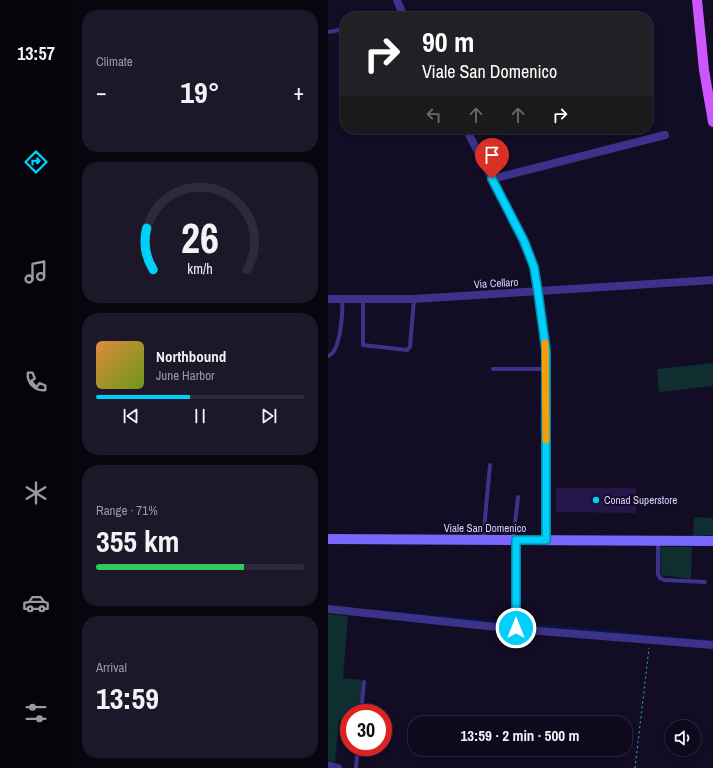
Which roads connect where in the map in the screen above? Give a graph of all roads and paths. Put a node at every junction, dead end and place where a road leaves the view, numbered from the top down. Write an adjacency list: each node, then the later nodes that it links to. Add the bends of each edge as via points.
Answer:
1 (397, 0): 3 (street)
2 (696, 0): 6 (main road)
3 (402, 12)
4 (340, 29): 5 (lane)
5 (328, 32)
6 (713, 122)
7 (469, 134): 9 (street)
8 (665, 135): 9 (street)
9 (492, 179): 11 (street, via 524,241 534,267)
10 (713, 280): 11 (street, Via Cellaro)
11 (538, 292): 15 (street, Via Cellaro); 18 (street)
12 (328, 299): 13 (street, Via Cellaro)
13 (342, 299): 14 (street, Via Cellaro); 16 (lane, via 335,350)
14 (363, 299): 15 (street, Via Cellaro); 15 (lane, via 363,346 407,350 410,347)
15 (414, 299)
16 (328, 356)
17 (493, 369): 18 (lane)
18 (546, 369): 24 (street)
19 (490, 465): 22 (lane)
20 (518, 496): 23 (lane)
21 (328, 539): 22 (main road, Viale San Domenico)
22 (483, 540): 23 (main road, Viale San Domenico)
23 (514, 540): 24 (main road, Viale San Domenico); 29 (street)
24 (546, 540): 26 (main road, Viale San Domenico)
25 (713, 541): 26 (main road, Viale San Domenico)
26 (658, 542): 27 (lane, via 660,578)
27 (705, 582)
28 (328, 609): 29 (street)
29 (515, 624): 30 (street)
30 (650, 640): 31 (street); 36 (path)
31 (713, 645)
32 (364, 682): 33 (lane)
33 (363, 704)
34 (357, 756): 35 (lane)
35 (356, 768)
36 (635, 768)

